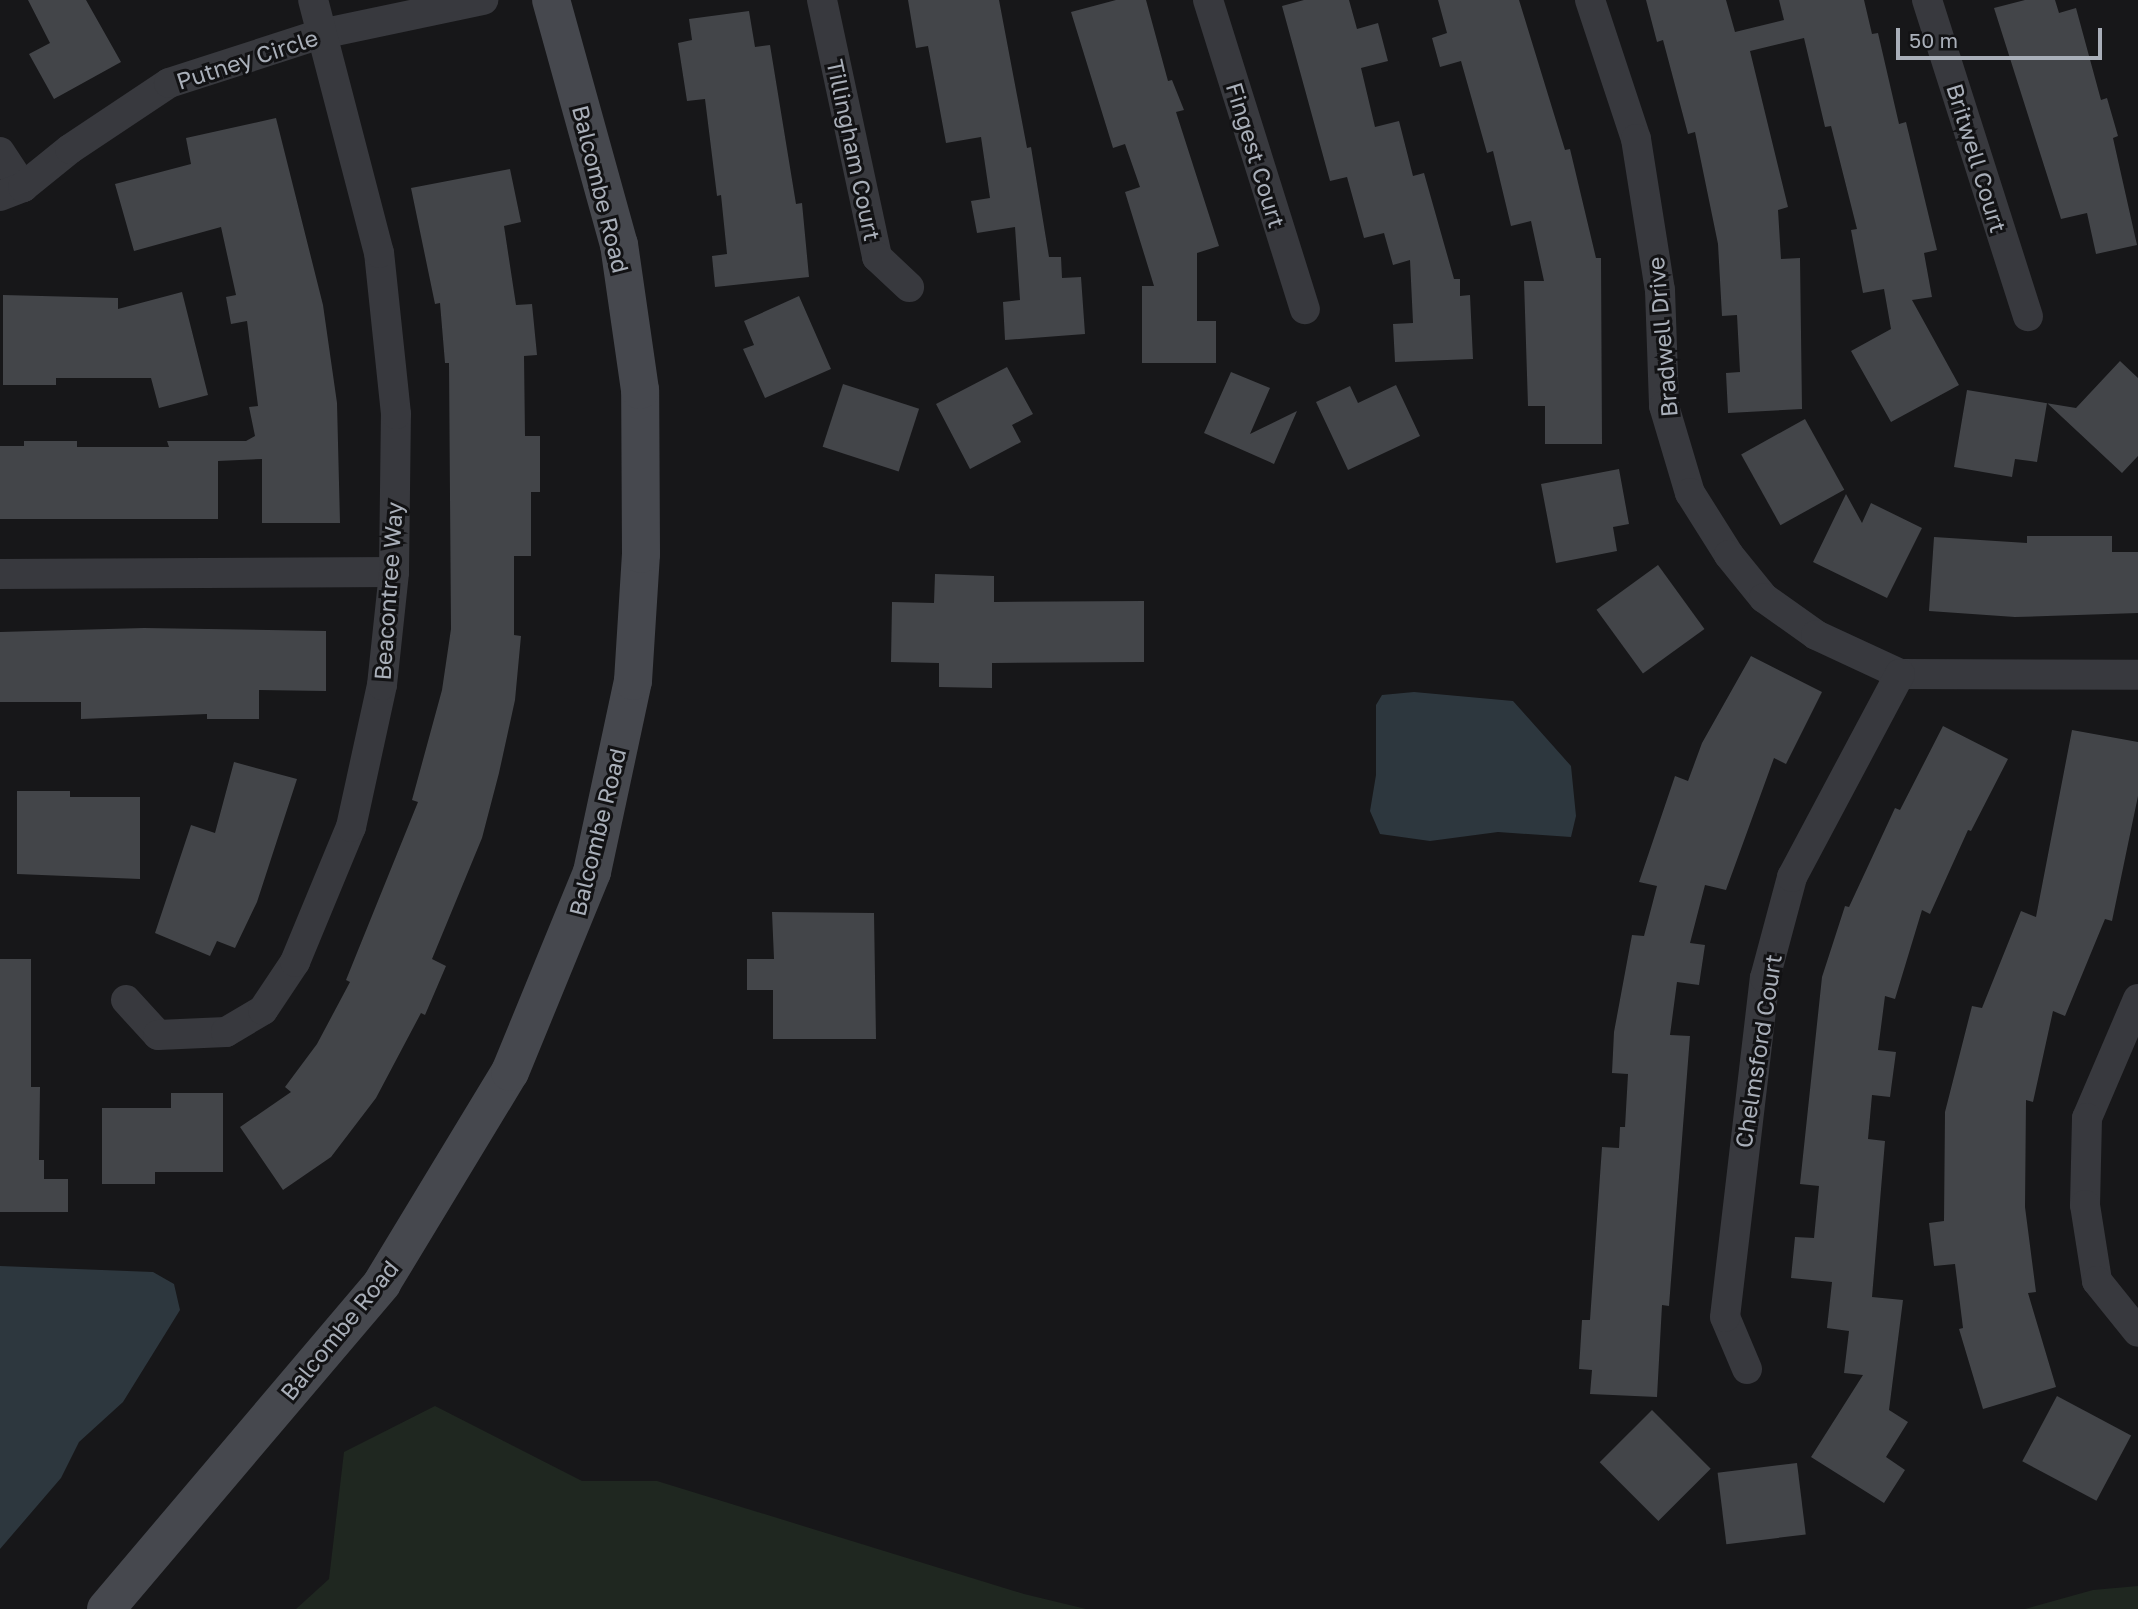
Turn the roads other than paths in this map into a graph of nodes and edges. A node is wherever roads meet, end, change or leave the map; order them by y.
1 (313, 0) edge
2 (483, 0) edge
3 (551, 0) edge
4 (822, 0) edge
5 (1208, 0) edge
6 (1590, 0) edge
7 (1927, 0) edge
8 (321, 34) junction
9 (0, 152) edge
10 (12, 191) edge
11 (909, 287) dead end
12 (1305, 309) dead end
13 (2028, 316) dead end
14 (394, 572) junction
15 (0, 574) edge
16 (1900, 674) junction
17 (2138, 676) edge
18 (2138, 999) edge
19 (126, 1000) dead end
20 (2138, 1332) edge
21 (1747, 1368) dead end
22 (106, 1609) edge

1 - 8 street, Beacontree Way
2 - 8 street, Putney Circle
3 - 22 street, Balcombe Road
4 - 11 street, Tillingham Court
5 - 12 street, Fingest Court
6 - 16 street, Bradwell Drive
7 - 13 street, Britwell Court
8 - 10 street, Putney Circle
8 - 14 street, Beacontree Way
9 - 10 street
14 - 15 street
14 - 19 street, Beacontree Way
16 - 17 street, Bradwell Drive
16 - 21 street, Chelmsford Court
18 - 20 street

